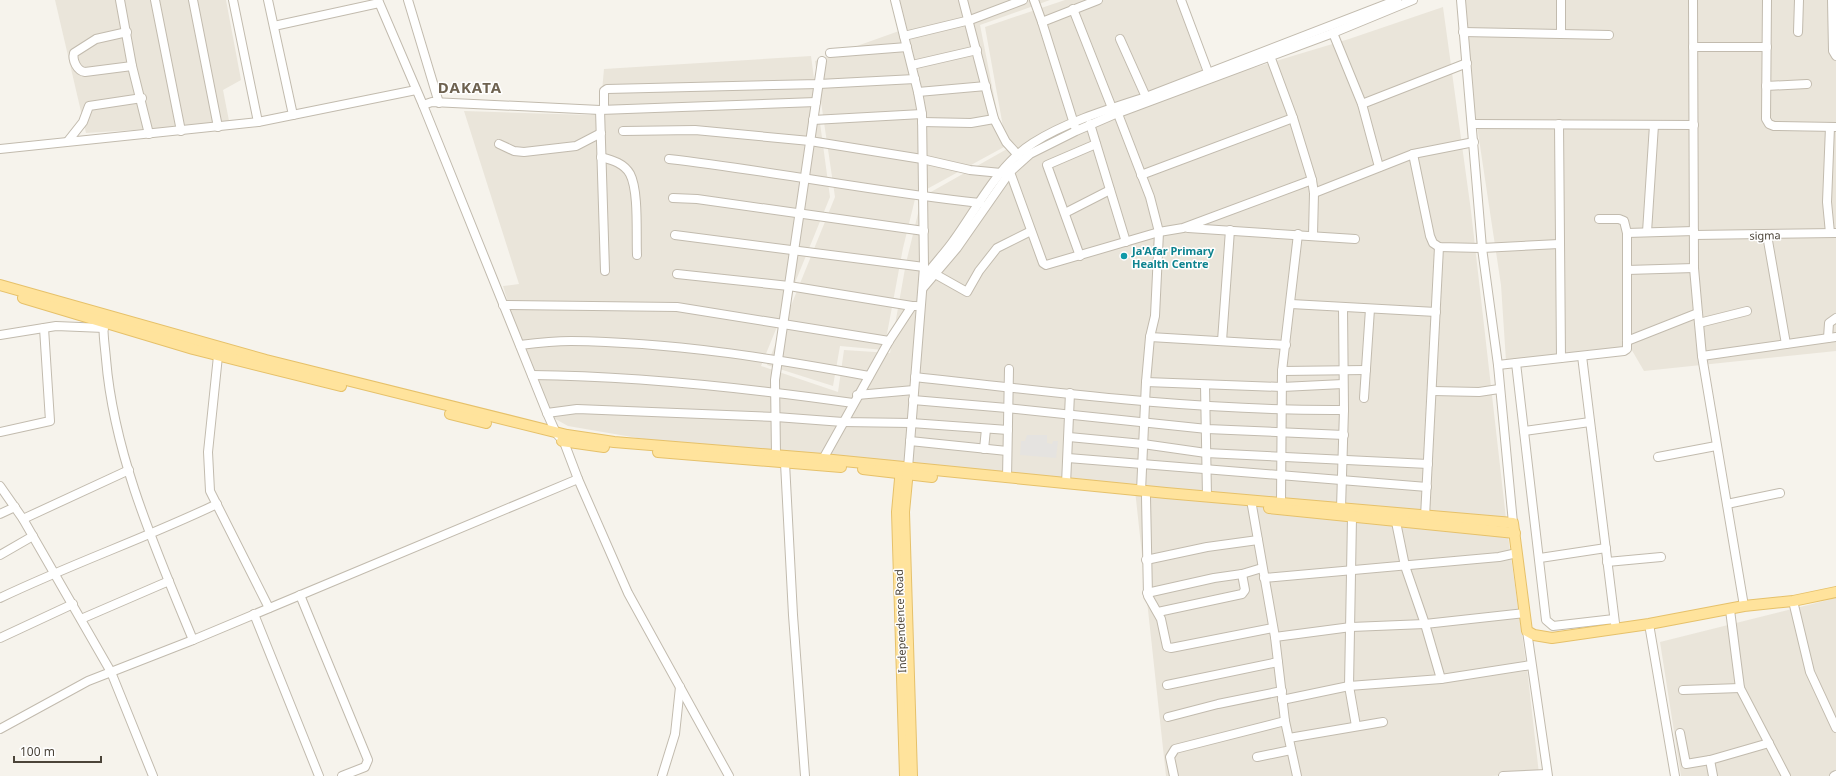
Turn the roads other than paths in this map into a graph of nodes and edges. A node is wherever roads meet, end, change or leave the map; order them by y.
1 (120, 0) edge
2 (155, 0) edge
3 (194, 0) edge
4 (233, 0) edge
5 (268, 0) edge
6 (408, 0) edge
7 (895, 0) edge
8 (963, 0) edge
9 (1023, 0) edge
10 (1034, 0) edge
11 (1098, 0) edge
12 (1181, 0) edge
13 (1397, 0) edge
14 (1413, 0) edge
15 (1461, 0) edge
16 (1561, 0) edge
17 (1693, 0) edge
18 (1767, 0) edge
19 (1798, 0) edge
20 (1832, 0) edge
21 (379, 2) edge
22 (1380, 3) edge
23 (1074, 9) junction
24 (970, 20) junction
25 (1042, 22) junction
26 (274, 26) junction
27 (127, 32) junction
28 (1464, 32) junction
29 (1798, 32) dead end
30 (1333, 33) junction
31 (1561, 34) junction
32 (1609, 35) dead end
33 (904, 36) junction
34 (1120, 39) dead end
35 (1296, 42) junction
36 (907, 47) junction
37 (1693, 47) junction
38 (1767, 47) junction
39 (977, 50) junction
40 (830, 53) dead end
41 (1270, 56) junction
42 (1836, 56) edge
43 (822, 61) dead end
44 (1467, 63) junction
45 (912, 65) junction
46 (132, 66) junction
47 (1208, 72) junction
48 (915, 79) junction
49 (819, 84) junction
50 (1807, 84) dead end
51 (986, 86) junction
52 (1766, 86) junction
53 (416, 90) junction
54 (918, 92) junction
55 (1146, 97) junction
56 (142, 98) junction
57 (816, 102) junction
58 (439, 103) junction
59 (1362, 104) junction
60 (423, 105) junction
61 (602, 110) junction
62 (1115, 111) junction
63 (293, 115) junction
64 (922, 118) junction
65 (1293, 118) junction
66 (994, 119) junction
67 (813, 120) junction
68 (258, 122) junction
69 (1090, 124) junction
70 (1473, 124) junction
71 (1559, 124) junction
72 (1654, 125) junction
73 (1694, 125) junction
74 (218, 127) junction
75 (1075, 127) junction
76 (1833, 127) edge
77 (180, 130) junction
78 (624, 131) dead end
79 (600, 133) junction
80 (150, 134) junction
81 (68, 140) junction
82 (810, 141) junction
83 (1474, 142) junction
84 (499, 144) dead end
85 (1096, 144) junction
86 (0, 149) edge
87 (1413, 154) junction
88 (1018, 155) junction
89 (601, 157) junction
90 (922, 158) junction
91 (669, 159) dead end
92 (1379, 167) junction
93 (1010, 172) junction
94 (1001, 173) junction
95 (1141, 175) junction
96 (805, 178) junction
97 (1312, 180) junction
98 (1110, 190) junction
99 (1314, 193) junction
100 (923, 197) junction
101 (673, 198) dead end
102 (980, 203) junction
103 (1065, 212) junction
104 (800, 214) junction
105 (1599, 219) dead end
106 (1183, 228) junction
107 (1230, 230) junction
108 (924, 231) junction
109 (1031, 232) junction
110 (1159, 232) junction
111 (1627, 232) junction
112 (1647, 232) junction
113 (1694, 233) junction
114 (1833, 233) edge
115 (1298, 234) junction
116 (675, 235) dead end
117 (1313, 235) junction
118 (1767, 235) junction
119 (1354, 239) dead end
120 (1126, 242) junction
121 (1559, 244) junction
122 (1439, 247) junction
123 (1482, 248) junction
124 (794, 250) junction
125 (637, 255) dead end
126 (1080, 256) junction
127 (924, 267) junction
128 (1694, 268) junction
129 (1627, 270) junction
130 (605, 271) dead end
131 (677, 274) dead end
132 (935, 274) junction
133 (924, 278) junction
134 (0, 285) edge
135 (789, 286) junction
136 (923, 288) junction
137 (0, 292) edge
138 (1291, 304) junction
139 (503, 305) junction
140 (912, 306) junction
141 (921, 306) junction
142 (1343, 308) junction
143 (1370, 309) junction
144 (1747, 311) dead end
145 (1436, 312) junction
146 (1698, 313) junction
147 (1836, 318) edge
148 (104, 322) junction
149 (1699, 323) junction
150 (783, 324) junction
151 (44, 328) junction
152 (0, 335) edge
153 (1150, 336) junction
154 (1832, 338) edge
155 (889, 341) junction
156 (1222, 341) junction
157 (1627, 341) junction
158 (1786, 344) junction
159 (520, 345) junction
160 (1286, 345) junction
161 (218, 356) junction
162 (1582, 356) junction
163 (1702, 356) junction
164 (1560, 358) junction
165 (778, 360) junction
166 (1516, 363) junction
167 (1498, 365) junction
168 (1009, 369) dead end
169 (1342, 369) junction
170 (1366, 370) junction
171 (1282, 371) junction
172 (532, 375) junction
173 (869, 376) junction
174 (915, 377) junction
175 (1146, 382) junction
176 (1205, 384) junction
177 (1343, 384) junction
178 (1008, 387) junction
179 (1282, 387) junction
180 (1499, 389) junction
181 (914, 390) junction
182 (1433, 391) junction
183 (775, 392) junction
184 (1070, 394) junction
185 (390, 395) junction
186 (857, 395) junction
187 (1364, 398) dead end
188 (913, 400) junction
189 (1145, 402) junction
190 (853, 403) junction
191 (1206, 407) junction
192 (1008, 408) junction
193 (1282, 410) junction
194 (1344, 410) junction
195 (547, 413) junction
196 (1070, 416) junction
197 (776, 417) junction
198 (843, 422) junction
199 (1590, 422) junction
200 (911, 423) junction
201 (1144, 423) junction
202 (986, 429) junction
203 (1206, 429) junction
204 (1008, 430) junction
205 (1524, 431) junction
206 (0, 432) edge
207 (556, 433) junction
208 (1281, 434) junction
209 (1344, 435) junction
210 (1069, 436) junction
211 (910, 441) junction
212 (564, 442) junction
213 (1143, 444) junction
214 (1716, 446) junction
215 (984, 449) junction
216 (686, 451) junction
217 (1007, 451) junction
218 (1206, 453) junction
219 (776, 455) junction
220 (1281, 456) junction
221 (1658, 457) dead end
222 (1068, 458) junction
223 (823, 459) junction
224 (1342, 460) junction
225 (785, 463) junction
226 (1428, 464) junction
227 (1142, 465) junction
228 (129, 470) junction
229 (1206, 470) junction
230 (904, 471) junction
231 (1281, 476) junction
232 (1008, 478) junction
233 (578, 479) junction
234 (1342, 480) junction
235 (1066, 484) junction
236 (0, 486) edge
237 (1427, 487) junction
238 (1780, 493) dead end
239 (1143, 494) junction
240 (1207, 497) junction
241 (1282, 502) junction
242 (1252, 503) junction
243 (217, 504) junction
244 (1727, 504) junction
245 (15, 507) junction
246 (1341, 508) junction
247 (0, 514) edge
248 (1352, 516) junction
249 (1426, 517) junction
250 (24, 519) junction
251 (1396, 522) junction
252 (1514, 528) junction
253 (151, 533) junction
254 (33, 536) junction
255 (1258, 540) junction
256 (1606, 548) junction
257 (1517, 553) junction
258 (0, 556) edge
259 (1661, 556) dead end
260 (1540, 558) junction
261 (1146, 560) junction
262 (1607, 562) junction
263 (1405, 566) junction
264 (1262, 568) junction
265 (1351, 571) junction
266 (54, 573) junction
267 (1242, 574) junction
268 (1264, 578) junction
269 (169, 582) junction
270 (1836, 592) edge
271 (1148, 593) junction
272 (300, 595) junction
273 (0, 598) edge
274 (1793, 601) junction
275 (73, 604) junction
276 (1744, 606) junction
277 (268, 608) junction
278 (1730, 610) junction
279 (1158, 612) junction
280 (1525, 613) junction
281 (254, 614) junction
282 (81, 619) junction
283 (1615, 623) junction
284 (1425, 624) junction
285 (1649, 624) junction
286 (1352, 627) junction
287 (1273, 628) junction
288 (1527, 631) junction
289 (1275, 637) junction
290 (0, 638) edge
291 (193, 640) junction
292 (1278, 662) junction
293 (1531, 665) junction
294 (111, 672) junction
295 (1441, 679) junction
296 (1166, 685) dead end
297 (1349, 686) junction
298 (680, 687) junction
299 (1740, 688) junction
300 (1683, 690) dead end
301 (1282, 691) junction
302 (1282, 700) junction
303 (1168, 717) dead end
304 (1285, 721) junction
305 (1382, 722) dead end
306 (1356, 726) junction
307 (1836, 728) edge
308 (0, 729) edge
309 (1680, 733) dead end
310 (1289, 738) junction
311 (1769, 743) junction
312 (1291, 750) junction
313 (1257, 757) dead end
314 (1710, 760) junction
315 (1547, 775) edge
316 (153, 776) edge
317 (319, 776) edge
318 (342, 776) edge
319 (662, 776) edge
320 (729, 776) edge
321 (805, 776) edge
322 (905, 776) edge
323 (912, 776) edge
324 (1174, 776) edge
325 (1297, 776) edge
326 (1502, 776) edge
327 (1674, 776) edge
328 (1713, 776) edge
329 (1786, 776) edge

1 - 27 street
2 - 77 street
3 - 74 street
4 - 68 street
5 - 26 street
6 - 58 street
7 - 33 street
8 - 24 street
9 - 24 street
10 - 25 street
11 - 23 street
12 - 47 street
13 - 22 street
14 - 30 street
15 - 28 street
16 - 31 street
17 - 37 street
18 - 38 street
19 - 29 street
20 - 42 street
21 - 26 street
21 - 53 street
22 - 35 street
23 - 25 street
23 - 62 street
24 - 33 street
24 - 39 street
25 - 75 street
26 - 63 street
27 - 46 street
27 - 46 street
28 - 31 street
28 - 44 street
30 - 35 street
30 - 59 street
31 - 32 street
33 - 36 street
34 - 55 street
35 - 41 street
35 - 47 street
36 - 40 street
36 - 45 street
37 - 38 street
37 - 73 street
38 - 52 street
39 - 45 street
39 - 51 street
41 - 62 street
41 - 65 street
43 - 49 street
44 - 59 street
44 - 70 street
45 - 48 street
46 - 56 street
47 - 55 street
48 - 49 street
48 - 54 street
49 - 57 street
49 - 61 street
50 - 52 street
51 - 54 street
51 - 66 street
52 - 76 street
53 - 60 street
53 - 63 street
54 - 64 street
55 - 62 street
56 - 80 street
56 - 81 street
57 - 61 street
57 - 67 street
58 - 60 street
58 - 61 street
59 - 92 street
60 - 139 street
61 - 79 street
62 - 69 street
62 - 75 street
62 - 95 street
63 - 68 street
64 - 66 street
64 - 67 street
64 - 90 street
65 - 95 street
65 - 97 street
66 - 88 street
67 - 82 street
68 - 74 street
69 - 75 street
69 - 85 street
70 - 71 street
70 - 83 street
71 - 72 street
71 - 121 street
72 - 73 street
72 - 112 street
73 - 113 street
74 - 77 street
75 - 88 street
75 - 93 street
76 - 114 street
77 - 80 street
78 - 82 street
79 - 84 street
79 - 89 street
80 - 81 street
81 - 86 street
82 - 90 street
82 - 96 street
83 - 87 street
83 - 123 street
85 - 98 street
85 - 103 street
87 - 92 street
87 - 122 street
88 - 94 street
89 - 125 street
89 - 130 street
90 - 94 street
90 - 100 street
91 - 96 street
92 - 99 street
93 - 109 street
93 - 132 street
94 - 102 street
95 - 110 street
96 - 100 street
96 - 104 street
97 - 99 street
97 - 106 street
98 - 103 street
98 - 120 street
99 - 117 street
100 - 102 street
100 - 108 street
101 - 104 street
102 - 133 street
103 - 126 street
104 - 108 street
104 - 124 street
105 - 111 street
106 - 107 street
106 - 110 street
107 - 115 street
107 - 156 street
108 - 127 street
109 - 126 street
109 - 132 street
110 - 120 street
110 - 153 street
111 - 112 street, sigma
111 - 129 street
112 - 113 street, sigma
113 - 118 street, sigma
113 - 128 street
114 - 118 street, sigma
115 - 117 street
115 - 138 street
116 - 124 street
117 - 119 street
118 - 158 street
120 - 126 street
121 - 123 street
121 - 164 street
122 - 123 street
122 - 145 street
123 - 167 street
124 - 127 street
124 - 135 street
127 - 133 street
128 - 129 street
128 - 146 street
129 - 157 street
131 - 135 street
132 - 136 street
133 - 136 street
134 - 148 main road
135 - 140 street
135 - 150 street
136 - 141 street
137 - 148 main road
138 - 142 street
138 - 160 street
139 - 150 street
139 - 159 street
140 - 141 street
140 - 155 street
141 - 174 street
142 - 143 street
142 - 169 street
143 - 145 street
143 - 170 street
144 - 149 street
145 - 182 street
146 - 149 street
146 - 157 street
147 - 154 street
148 - 151 street
148 - 161 main road
148 - 185 main road
148 - 228 street
149 - 163 street
150 - 155 street
150 - 165 street
151 - 152 street
151 - 206 street
153 - 156 street
153 - 175 street
154 - 158 street
155 - 173 street
156 - 160 street
157 - 162 street
158 - 163 street
159 - 165 street
159 - 172 street
160 - 171 street
161 - 185 main road
161 - 243 street
162 - 164 street
162 - 199 street
163 - 214 street
164 - 166 street
165 - 173 street
165 - 183 street
166 - 167 street
166 - 205 street
167 - 180 street
168 - 178 street
169 - 170 street
169 - 171 street
169 - 177 street
170 - 187 street
171 - 179 street
172 - 183 street
172 - 195 street
173 - 186 street
174 - 178 street
174 - 181 street
175 - 176 street
175 - 189 street
176 - 179 street
176 - 191 street
177 - 179 street
177 - 194 street
178 - 184 street
178 - 192 street
179 - 193 street
180 - 182 street
180 - 252 street
181 - 186 street
181 - 188 street
182 - 226 street
183 - 190 street
183 - 197 street
184 - 189 street
184 - 196 street
185 - 207 main road
185 - 212 main road
186 - 190 street
188 - 192 street
188 - 200 street
189 - 191 street
189 - 201 street
190 - 198 street
191 - 193 street
191 - 203 street
192 - 196 street
192 - 204 street
193 - 194 street
193 - 208 street
194 - 209 street
195 - 197 street
195 - 207 street
196 - 201 street
196 - 210 street
197 - 198 street
197 - 219 street
198 - 200 street
198 - 223 street
199 - 205 street
199 - 256 street
200 - 202 street
200 - 211 street
201 - 203 street
201 - 213 street
202 - 204 street
202 - 215 street
203 - 208 street
203 - 218 street
204 - 217 street
205 - 260 street
207 - 212 street
207 - 216 main road
208 - 209 street
208 - 220 street
209 - 224 street
210 - 213 street
210 - 222 street
211 - 215 street
211 - 230 street
212 - 216 main road
212 - 233 street
213 - 218 street
213 - 227 street
214 - 221 street
214 - 244 street
215 - 217 street
216 - 219 main road
216 - 225 main road
217 - 232 street
218 - 220 street
218 - 229 street
219 - 223 main road
220 - 224 street
220 - 231 street
222 - 227 street
222 - 235 street
223 - 230 main road
224 - 226 street
224 - 234 street
225 - 230 main road
225 - 321 street
226 - 237 street
227 - 229 street
227 - 239 street
228 - 250 street
228 - 253 street
229 - 231 street
229 - 240 street
230 - 232 main road
230 - 239 main road
230 - 322 main road, Independence Road
230 - 323 main road, Independence Road
231 - 234 street
231 - 241 street
232 - 235 main road
233 - 272 street
233 - 298 street
234 - 237 street
234 - 246 street
235 - 239 main road
236 - 245 street
237 - 249 street
238 - 244 street
239 - 240 main road
239 - 242 main road
239 - 261 street
240 - 242 main road
241 - 242 main road
241 - 246 main road
242 - 248 main road
242 - 255 street
243 - 253 street
243 - 277 street
244 - 276 street
245 - 247 street
245 - 250 street
246 - 249 main road
248 - 251 main road
248 - 265 street
249 - 252 main road
250 - 254 street
251 - 252 main road
251 - 263 street
252 - 257 main road
253 - 266 street
253 - 269 street
254 - 258 street
254 - 266 street
255 - 261 street
255 - 264 street
256 - 260 street
256 - 262 street
257 - 263 street
257 - 280 main road
259 - 262 street
260 - 283 street
261 - 271 street
262 - 283 street
263 - 265 street
263 - 284 street
264 - 267 street
264 - 268 street
265 - 268 street
265 - 286 street
266 - 273 street
266 - 275 street
267 - 271 street
267 - 279 street
268 - 287 street
269 - 282 street
269 - 291 street
270 - 274 main road
271 - 279 street
272 - 277 street
272 - 318 street
274 - 276 main road
274 - 307 street
275 - 282 street
275 - 290 street
276 - 278 main road
277 - 281 street
278 - 285 main road
278 - 299 street
279 - 287 street
280 - 284 street
280 - 288 main road
281 - 291 street
281 - 317 street
282 - 294 street
283 - 285 main road
283 - 288 main road
284 - 286 street
284 - 295 street
285 - 327 street
286 - 289 street
286 - 297 street
287 - 289 street
288 - 293 street
289 - 292 street
291 - 294 street
292 - 296 street
292 - 301 street
293 - 295 street
293 - 315 street
294 - 308 street
294 - 316 street
295 - 297 street
297 - 302 street
297 - 306 street
298 - 319 street
298 - 320 street
299 - 300 street
299 - 311 street
301 - 302 street
301 - 303 street
302 - 304 street
304 - 310 street
304 - 324 street
305 - 306 street
306 - 310 street
309 - 314 street
310 - 312 street
311 - 314 street
311 - 329 street
312 - 313 street
312 - 325 street
314 - 328 street
315 - 326 street

